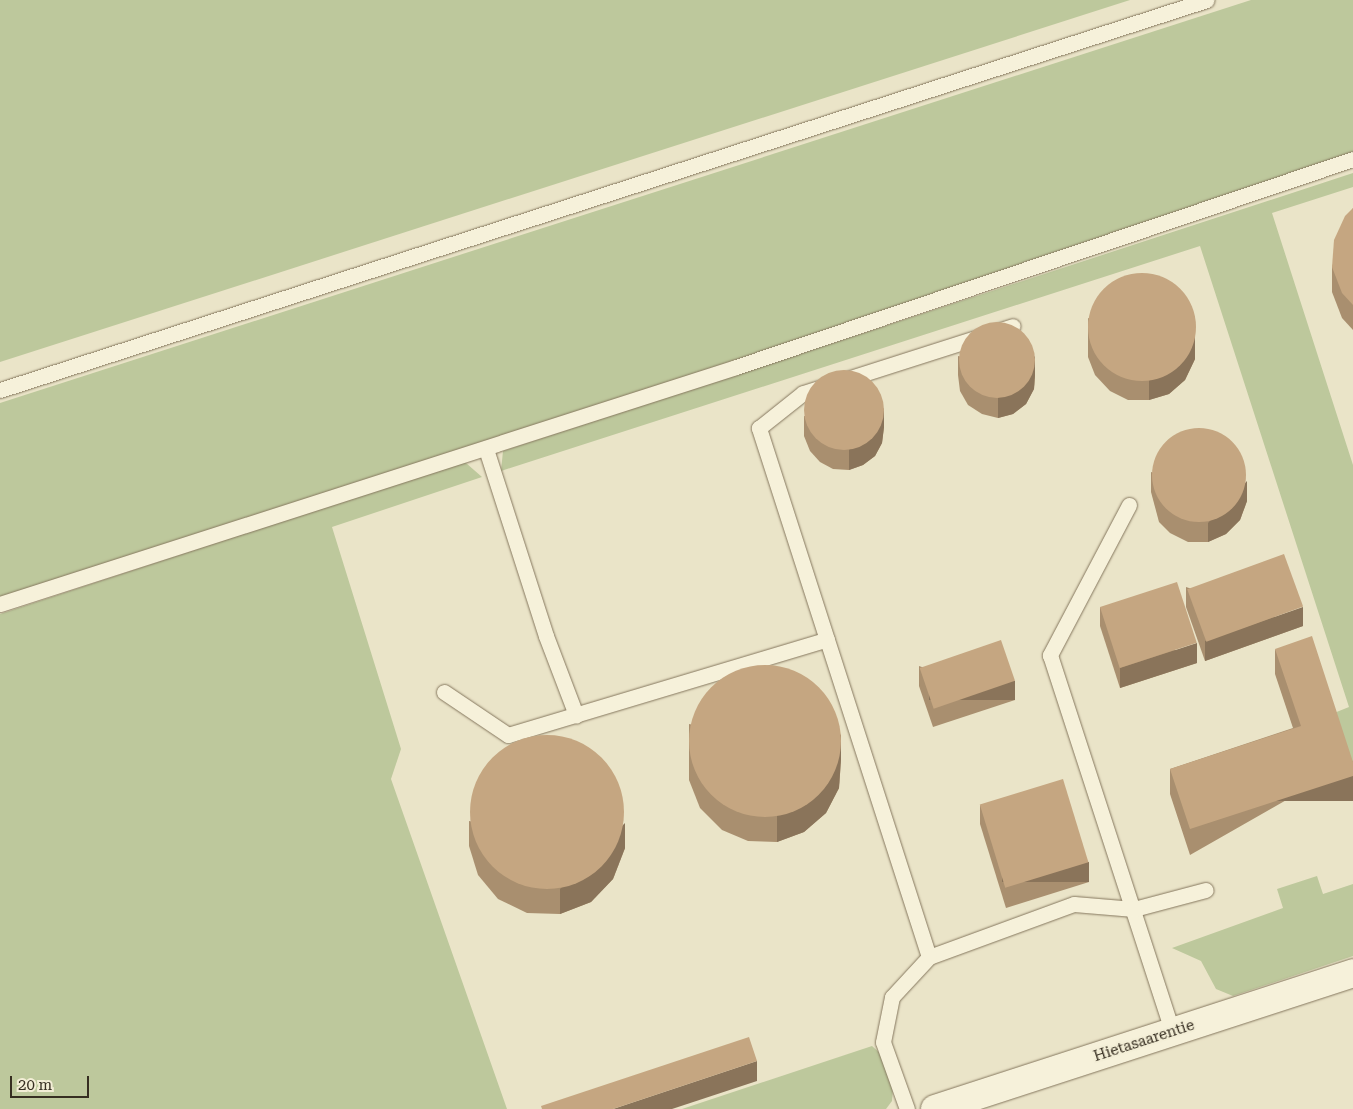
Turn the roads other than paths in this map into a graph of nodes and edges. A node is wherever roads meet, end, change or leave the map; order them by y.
1 (1207, 0) edge
2 (1353, 159) edge
3 (1013, 326) edge
4 (0, 390) edge
5 (486, 449) junction
6 (1129, 505) dead end
7 (0, 604) edge
8 (827, 639) junction
9 (444, 692) dead end
10 (576, 715) junction
11 (1206, 890) dead end
12 (1134, 909) junction
13 (929, 957) junction
14 (1353, 972) edge
15 (1172, 1031) junction
16 (907, 1109) edge
17 (935, 1109) edge

1 - 4 lane
2 - 5 lane
3 - 8 lane
5 - 7 lane
5 - 10 lane
6 - 12 lane
8 - 10 lane
8 - 13 lane
9 - 10 lane
11 - 12 lane
12 - 13 lane
12 - 15 lane
13 - 16 lane
14 - 15 street, Hietasaarentie
15 - 17 street, Hietasaarentie

